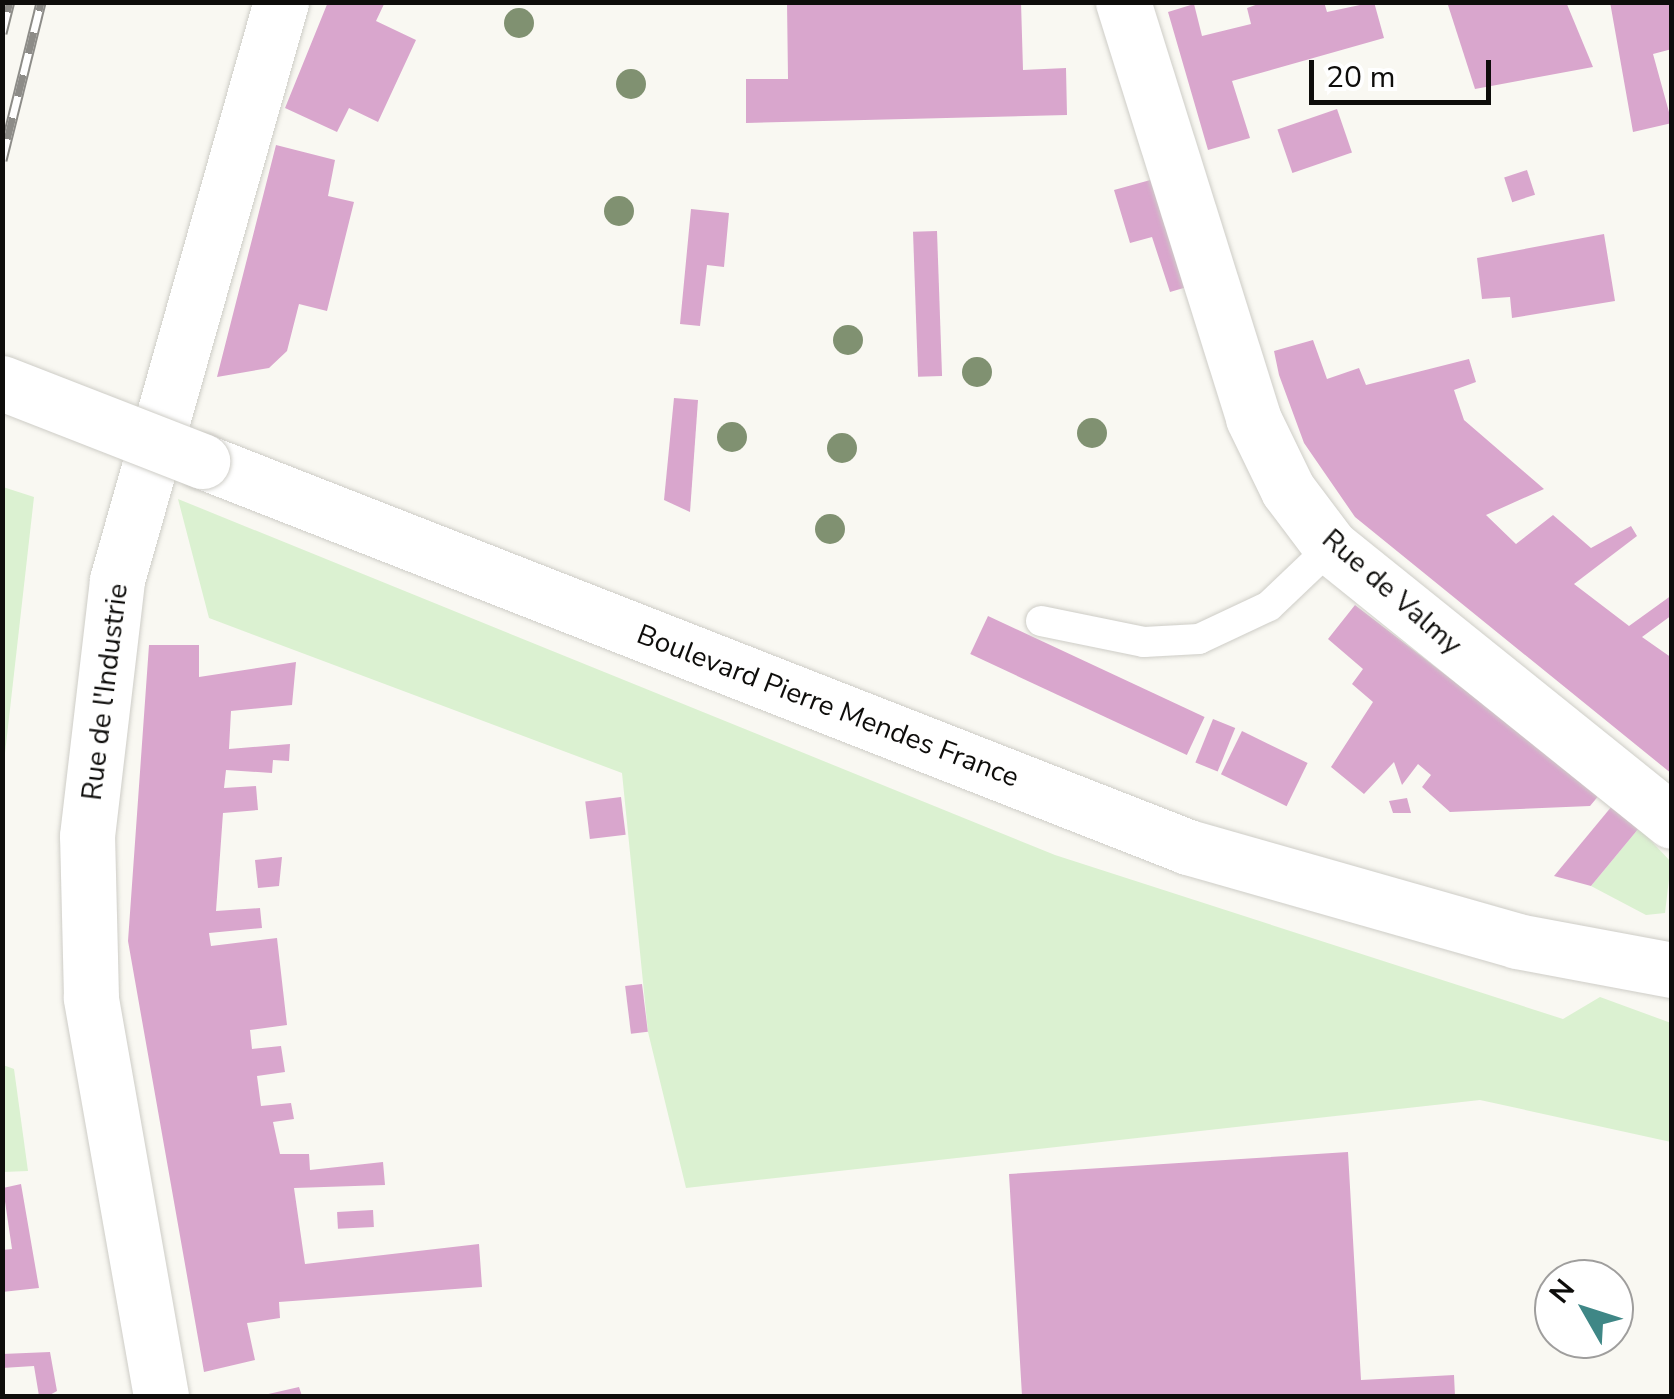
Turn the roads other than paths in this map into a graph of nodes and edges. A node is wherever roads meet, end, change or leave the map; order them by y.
1 (282, 2) edge
2 (1123, 2) edge
3 (2, 383) edge
4 (1331, 547) junction
5 (1040, 621) dead end
6 (1672, 821) edge
7 (1672, 970) edge
8 (161, 1396) edge

1 - 8 street, Rue de l'Industrie
2 - 4 street, Rue de Valmy
3 - 7 street, Boulevard Pierre Mendes France, bridge
4 - 5 lane
4 - 6 street, Rue de Valmy

